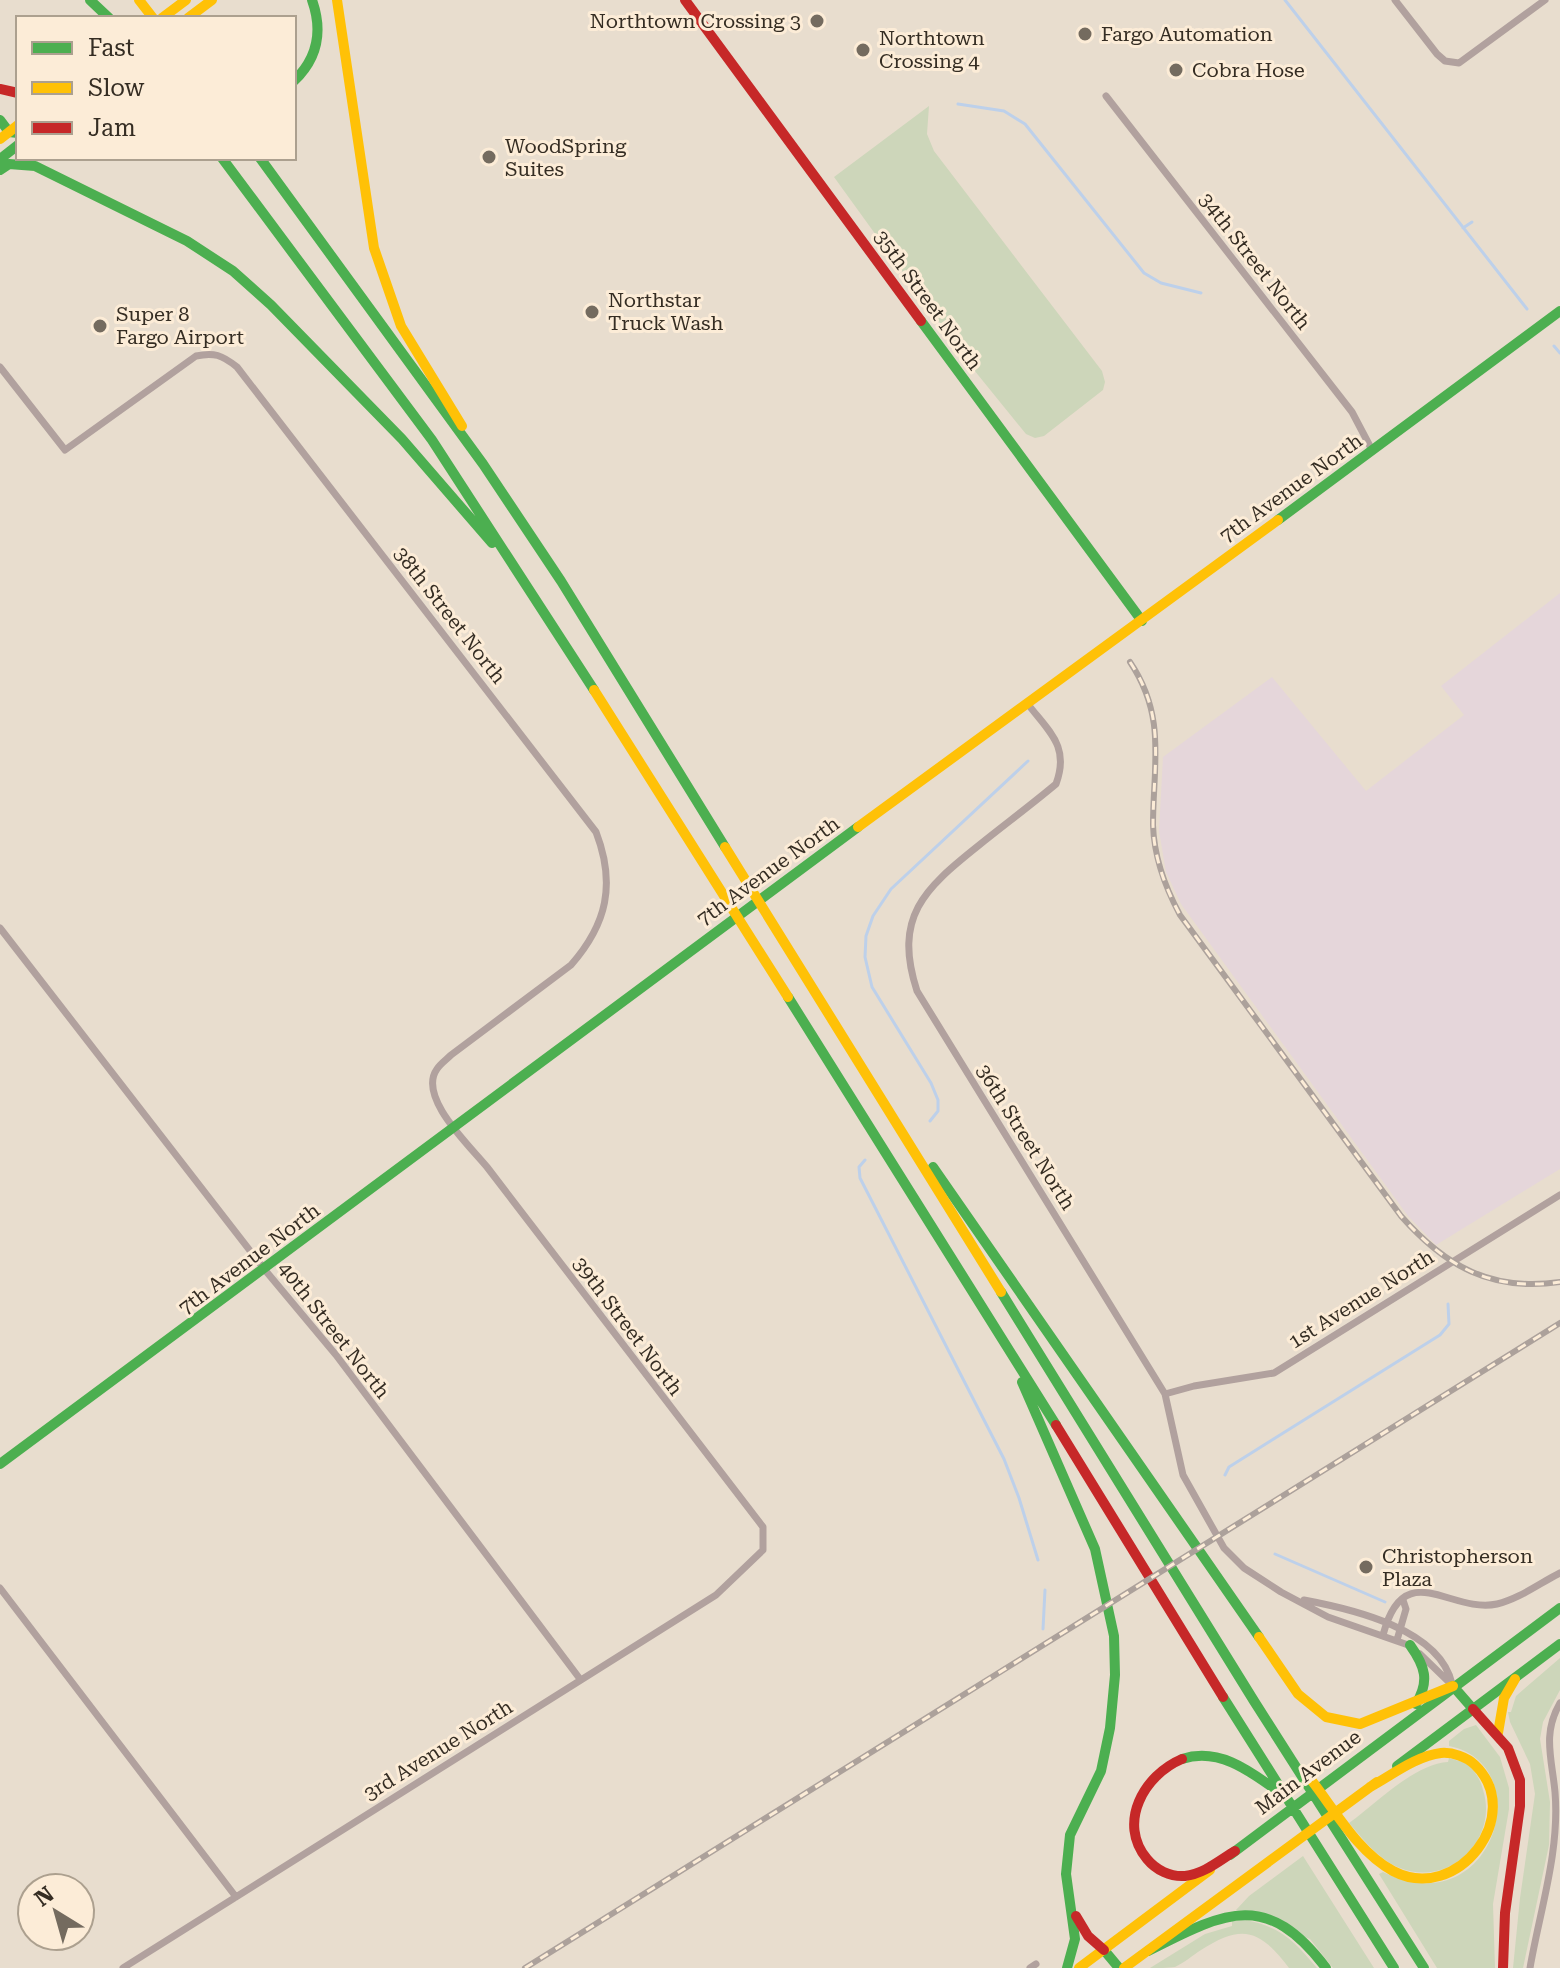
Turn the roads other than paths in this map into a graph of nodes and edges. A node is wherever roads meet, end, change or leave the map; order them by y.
1 (90, 0) edge
2 (103, 0) edge
3 (139, 0) edge
4 (186, 0) edge
5 (212, 0) edge
6 (312, 0) edge
7 (334, 0) edge
8 (685, 0) edge
9 (1395, 0) edge
10 (1545, 0) edge
11 (192, 15) edge
12 (107, 16) edge
13 (115, 16) edge
14 (151, 16) edge
15 (165, 16) edge
16 (296, 79) edge
17 (1106, 96) dead end
18 (0, 120) edge
19 (11, 132) edge
20 (16, 147) edge
21 (0, 159) edge
22 (223, 160) edge
23 (261, 160) edge
24 (0, 170) edge
25 (1560, 311) edge
26 (0, 367) edge
27 (1372, 450) junction
28 (483, 464) junction
29 (536, 597) junction
30 (1142, 621) junction
31 (1027, 703) junction
32 (0, 928) edge
33 (887, 1107) junction
34 (452, 1126) junction
35 (1560, 1195) edge
36 (265, 1270) junction
37 (1005, 1342) junction
38 (1165, 1394) junction
39 (0, 1464) edge
40 (763, 1550) joint
41 (1560, 1573) edge
42 (0, 1588) edge
43 (1296, 1599) junction
44 (1403, 1600) junction
45 (1560, 1608) edge
46 (1386, 1624) junction
47 (1400, 1629) junction
48 (1383, 1635) junction
49 (1397, 1640) junction
50 (1560, 1644) edge
51 (1410, 1645) junction
52 (580, 1679) junction
53 (1515, 1679) junction
54 (1453, 1686) junction
55 (1420, 1699) junction
56 (1560, 1703) edge
57 (1473, 1709) junction
58 (1402, 1724) junction
59 (1272, 1730) junction
60 (1498, 1733) junction
61 (1370, 1787) junction
62 (1283, 1795) junction
63 (1235, 1851) junction
64 (236, 1897) junction
65 (1072, 1905) junction
66 (1104, 1950) junction
67 (1148, 1951) junction
68 (123, 1968) edge
69 (1067, 1968) edge
70 (1079, 1968) edge
71 (1122, 1968) edge
72 (1326, 1968) edge
73 (1394, 1968) edge
74 (1424, 1968) edge
75 (1503, 1968) edge
76 (1530, 1968) edge

1 - 12 main road
2 - 13 main road
3 - 14 main road
4 - 15 main road
5 - 11 main road
6 - 16 main road
7 - 28 main road
8 - 30 main road, 35th Street North
9 - 10 street
17 - 27 street, 34th Street North
18 - 19 main road
20 - 21 main road
22 - 29 main road
23 - 28 main road
24 - 29 main road
25 - 27 main road, 7th Avenue North
26 - 34 street, 38th Street North
27 - 30 main road, 7th Avenue North
28 - 33 main road
29 - 37 main road
30 - 31 main road, 7th Avenue North
31 - 34 main road, 7th Avenue North
31 - 38 street, 36th Street North
32 - 36 street, 40th Street North
33 - 55 main road
33 - 59 main road
34 - 36 main road, 7th Avenue North
34 - 40 street, 39th Street North
35 - 38 street, 1st Avenue North
36 - 39 main road, 7th Avenue North
36 - 52 street, 40th Street North
37 - 62 main road
37 - 65 main road
38 - 43 street, 36th Street North
40 - 52 street, 3rd Avenue North
41 - 44 street
42 - 64 street
43 - 46 street, 36th Street North
43 - 48 street, 36th Street North
44 - 46 street
44 - 47 street
45 - 54 main road, Main Avenue
46 - 47 street, 36th Street North
46 - 48 street
47 - 49 street
47 - 54 street, 36th Street North
48 - 49 street, 36th Street North
49 - 51 street, 36th Street North
50 - 53 main road
51 - 54 street, 36th Street North
51 - 55 main road
52 - 64 street, 3rd Avenue North
53 - 57 main road
53 - 60 main road
54 - 55 main road
54 - 57 main road
54 - 58 main road, Main Avenue
55 - 58 main road
56 - 76 street
57 - 60 main road
57 - 61 main road
58 - 63 main road, Main Avenue
59 - 61 main road
59 - 74 main road
60 - 75 main road
61 - 67 main road
62 - 63 main road
62 - 73 main road
63 - 66 main road, Main Avenue
64 - 68 street, 3rd Avenue North
65 - 66 main road
65 - 69 main road
66 - 70 main road, Main Avenue
66 - 71 main road
67 - 71 main road
67 - 72 main road

